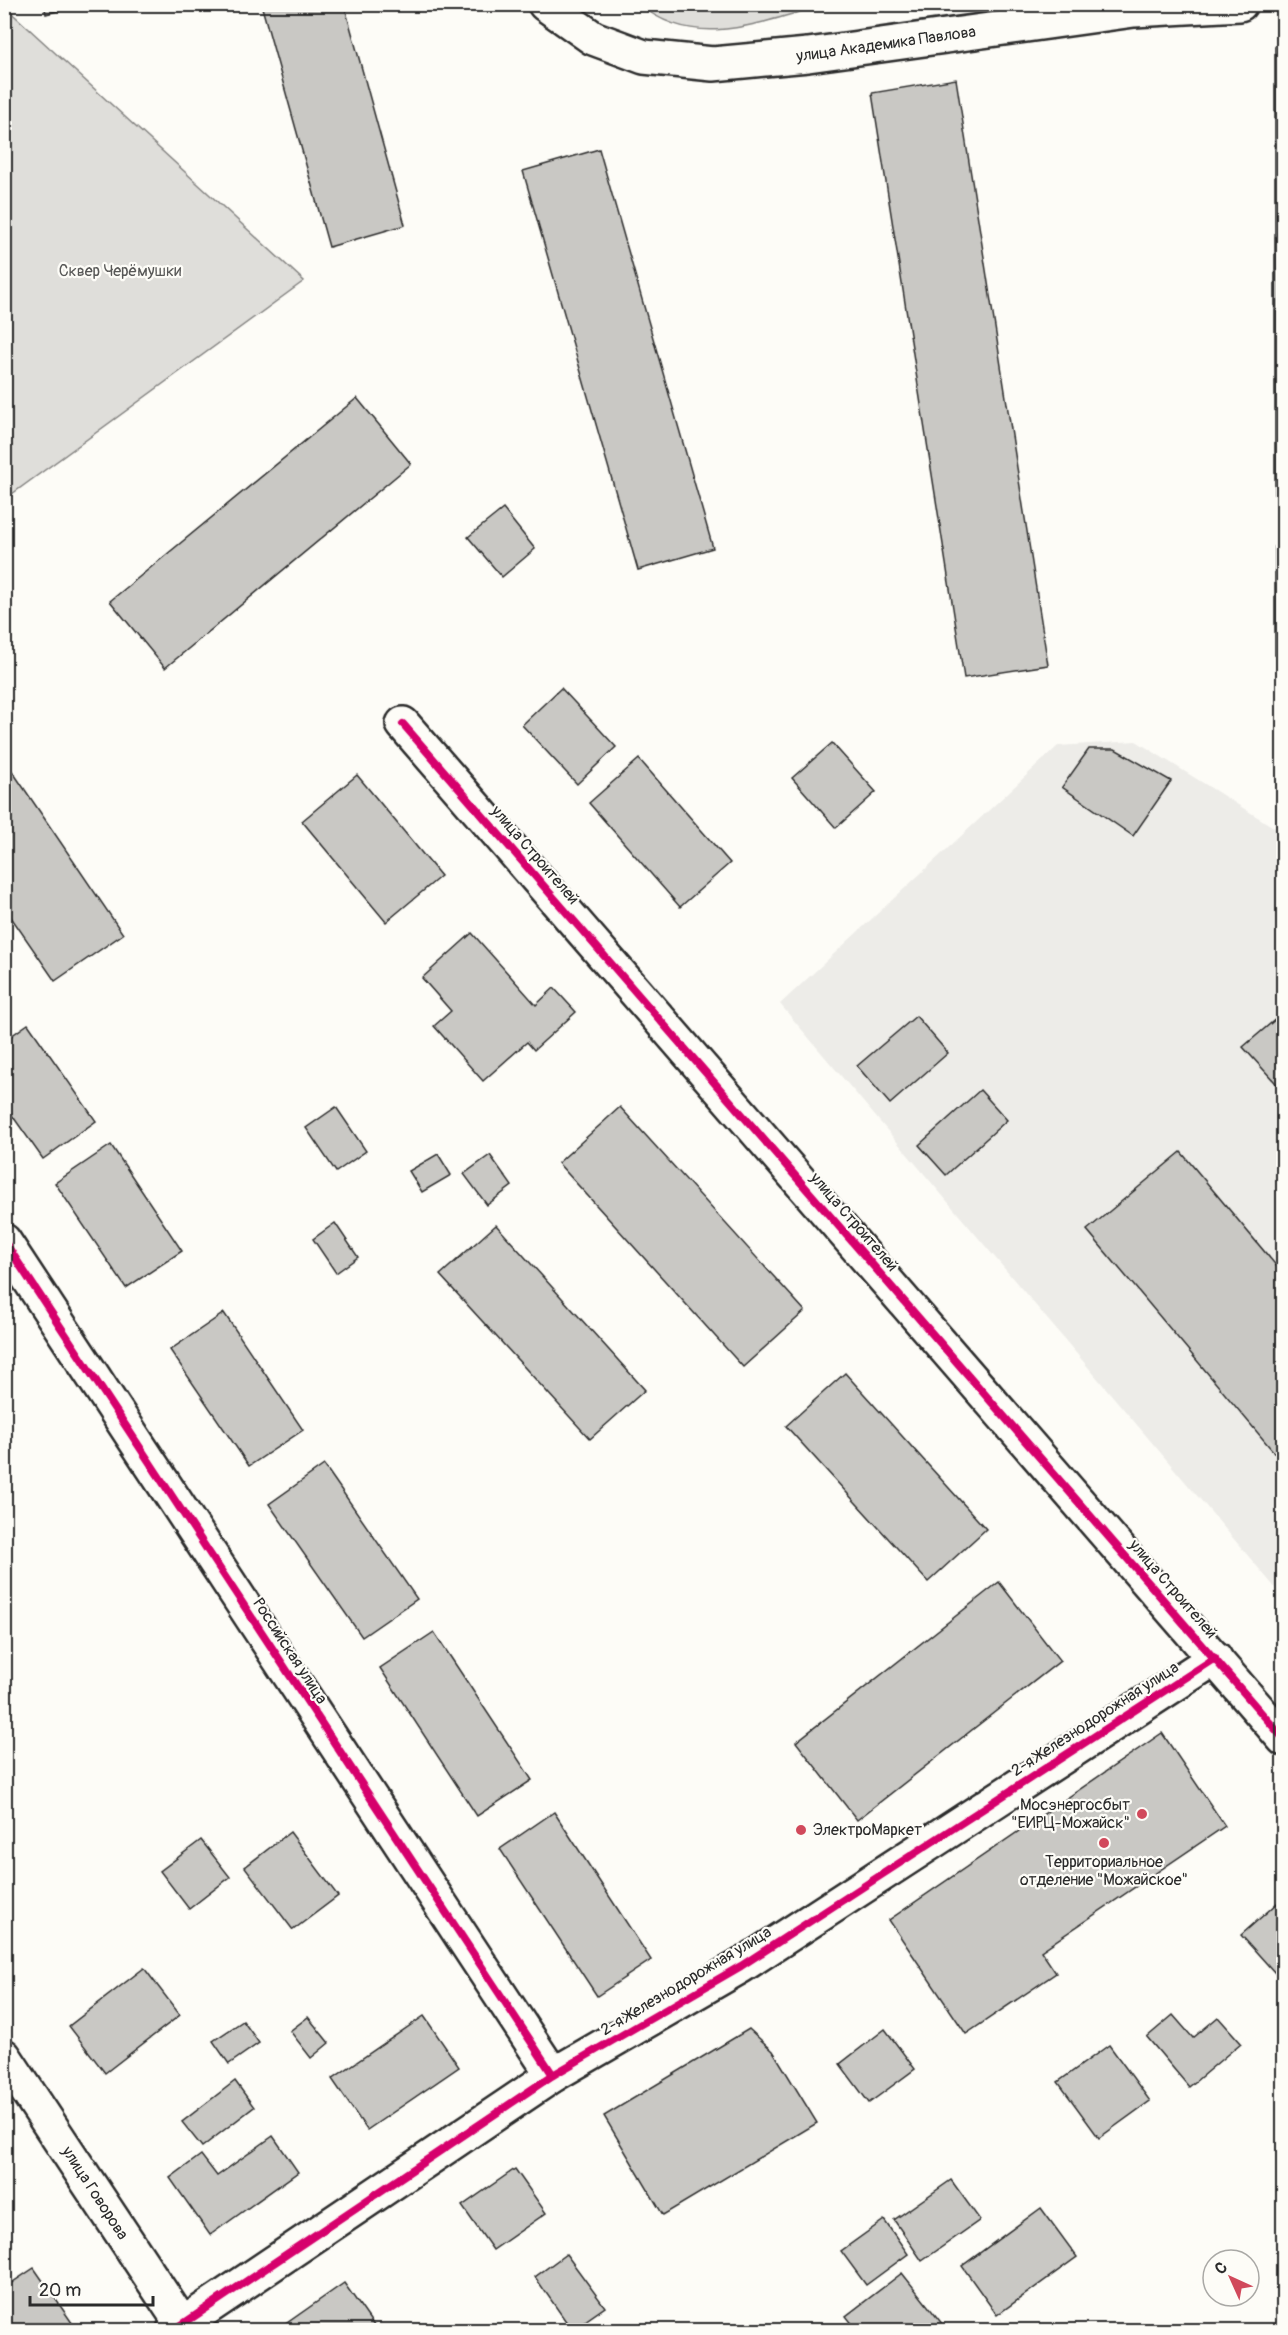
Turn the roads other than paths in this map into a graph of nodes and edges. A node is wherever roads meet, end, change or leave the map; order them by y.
1 (545, 4) edge
2 (1240, 4) edge
3 (403, 724) dead end
4 (4, 1241) edge
5 (1215, 1658) junction
6 (1284, 1739) edge
7 (4, 2056) edge
8 (553, 2075) junction
9 (181, 2329) edge

1 - 2 street, улица Академика Павлова
3 - 5 street, улица Строителей
4 - 8 street, Российская улица
5 - 6 street, улица Строителей
5 - 8 street, 2-я Железнодорожная улица
7 - 9 street, улица Говорова
8 - 9 street, 2-я Железнодорожная улица

